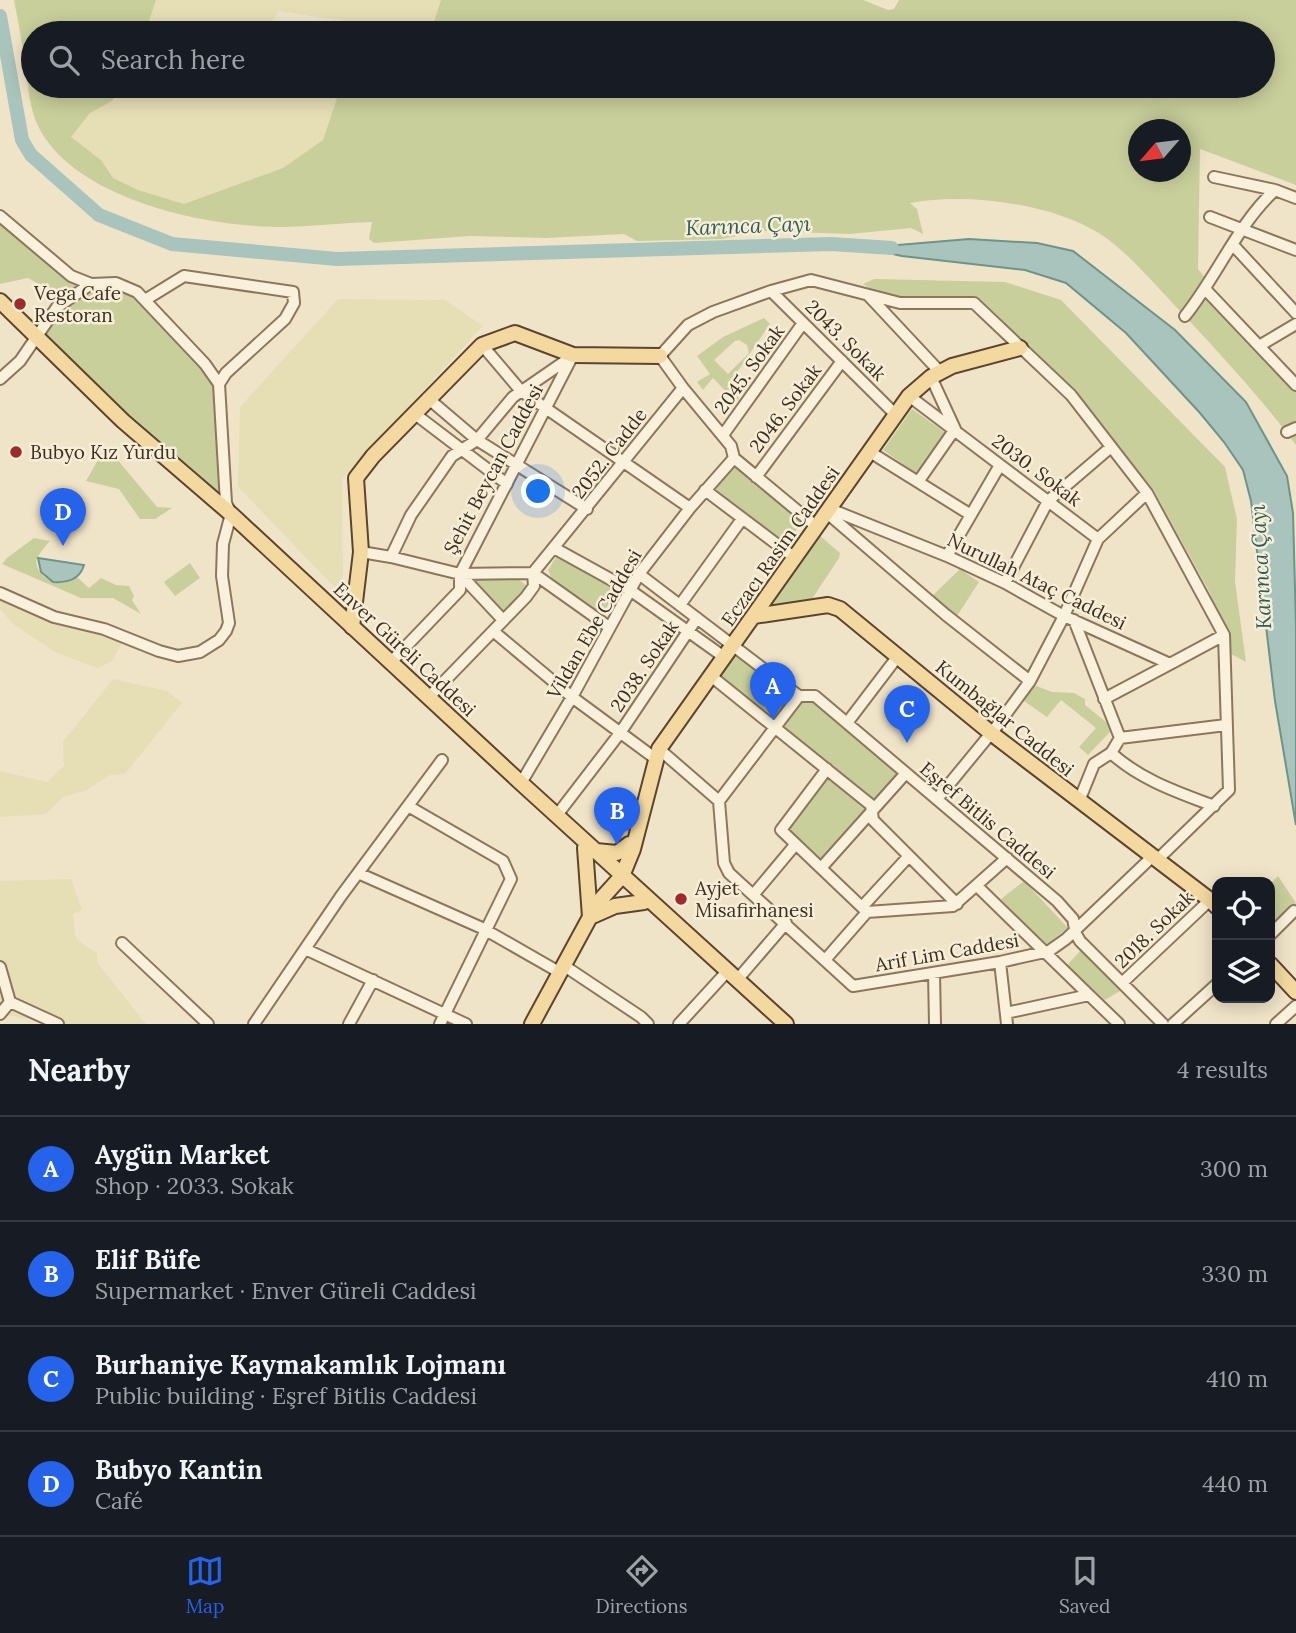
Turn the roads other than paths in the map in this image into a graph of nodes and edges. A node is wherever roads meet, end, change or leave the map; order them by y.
1 (1214, 177) dead end
2 (1275, 190) junction
3 (1296, 198) edge
4 (0, 216) edge
5 (1210, 217) dead end
6 (1242, 229) junction
7 (1233, 245) junction
8 (1296, 250) edge
9 (91, 284) junction
10 (771, 290) junction
11 (1206, 290) junction
12 (868, 295) junction
13 (145, 300) junction
14 (0, 301) edge
15 (0, 312) edge
16 (1296, 313) edge
17 (1185, 316) dead end
18 (803, 323) junction
19 (1296, 324) edge
20 (34, 340) junction
21 (482, 345) junction
22 (1259, 346) junction
23 (1020, 348) junction
24 (573, 355) junction
25 (660, 356) junction
26 (842, 361) junction
27 (936, 374) junction
28 (0, 379) edge
29 (219, 384) junction
30 (1296, 385) edge
31 (683, 388) junction
32 (521, 391) junction
33 (909, 396) junction
34 (430, 400) junction
35 (546, 409) junction
36 (415, 414) junction
37 (896, 415) junction
38 (955, 429) junction
39 (723, 435) junction
40 (477, 440) junction
41 (1111, 447) junction
42 (461, 450) junction
43 (870, 452) junction
44 (734, 458) junction
45 (625, 461) junction
46 (1000, 465) junction
47 (516, 466) junction
48 (756, 477) junction
49 (919, 482) junction
50 (507, 484) junction
51 (705, 491) junction
52 (1147, 493) junction
53 (1048, 501) junction
54 (690, 508) junction
55 (587, 509) junction
56 (828, 511) junction
57 (971, 515) junction
58 (230, 518) junction
59 (742, 519) junction
60 (817, 527) junction
61 (1098, 539) junction
62 (554, 548) junction
63 (361, 552) junction
64 (947, 556) junction
65 (391, 557) junction
66 (796, 558) junction
67 (533, 573) junction
68 (460, 574) junction
69 (639, 574) junction
70 (1005, 583) junction
71 (630, 590) junction
72 (0, 593) edge
73 (680, 605) junction
74 (754, 616) junction
75 (697, 618) junction
76 (1069, 618) junction
77 (503, 620) junction
78 (352, 627) junction
79 (609, 627) junction
80 (493, 631) junction
81 (688, 631) junction
82 (1224, 635) junction
83 (733, 645) junction
84 (898, 656) junction
85 (724, 657) junction
86 (391, 662) junction
87 (1170, 664) junction
88 (711, 676) junction
89 (1030, 681) junction
90 (429, 696) junction
91 (799, 696) junction
92 (572, 697) junction
93 (1104, 699) junction
94 (847, 723) junction
95 (1226, 725) junction
96 (775, 728) junction
97 (620, 733) junction
98 (991, 733) junction
99 (1120, 738) junction
100 (1111, 753) junction
101 (658, 754) junction
102 (442, 760) dead end
103 (827, 769) junction
104 (906, 773) junction
105 (521, 783) junction
106 (937, 799) junction
107 (719, 802) junction
108 (1079, 802) junction
109 (408, 806) junction
110 (1214, 806) junction
111 (873, 809) junction
112 (557, 815) junction
113 (795, 845) junction
114 (631, 846) junction
115 (591, 850) junction
116 (909, 856) junction
117 (1007, 858) junction
118 (1155, 858) junction
119 (821, 868) junction
120 (358, 873) junction
121 (620, 876) junction
122 (977, 886) junction
123 (754, 894) junction
124 (644, 902) junction
125 (1212, 902) edge
126 (957, 904) junction
127 (1212, 906) edge
128 (864, 910) junction
129 (1294, 911) dead end
130 (590, 917) junction
131 (786, 923) junction
132 (485, 930) junction
133 (1075, 930) junction
134 (1275, 930) edge
135 (122, 943) dead end
136 (305, 948) junction
137 (1044, 953) junction
138 (825, 960) junction
139 (1000, 962) junction
140 (0, 967) edge
141 (561, 968) junction
142 (1275, 969) edge
143 (934, 973) junction
144 (730, 978) junction
145 (373, 980) junction
146 (1122, 983) junction
147 (1212, 989) edge
148 (1296, 992) edge
149 (1089, 995) junction
150 (10, 1002) junction
151 (1296, 1006) edge
152 (0, 1014) edge
153 (442, 1019) edge
154 (1006, 1019) edge
155 (685, 1022) edge
156 (58, 1024) edge
157 (208, 1024) edge
158 (254, 1024) edge
159 (349, 1024) edge
160 (466, 1024) edge
161 (532, 1024) edge
162 (648, 1024) edge
163 (775, 1024) edge
164 (786, 1024) edge
165 (935, 1024) edge
166 (1119, 1024) edge
167 (1163, 1024) edge
168 (1173, 1024) edge
169 (1276, 1024) edge

1 - 2 street
2 - 3 street
2 - 6 street
4 - 9 street
5 - 6 street
6 - 7 street
6 - 8 street
7 - 11 street
7 - 16 street
9 - 13 street
9 - 20 street
10 - 12 street
10 - 18 street, 2043. Sokak
10 - 25 street
11 - 17 street
11 - 22 street
12 - 23 street
12 - 27 street, 2030. Sokak
13 - 29 street
13 - 29 street
14 - 20 main road, Enver Güreli Caddesi
15 - 20 main road, Enver Güreli Caddesi
18 - 26 street, 2043. Sokak
18 - 39 street, 2045. Sokak
19 - 22 street
20 - 28 street
20 - 58 main road, Enver Güreli Caddesi
21 - 24 main road
21 - 32 street
21 - 34 main road
22 - 30 street
23 - 27 main road, Eczacı Rasim Caddesi
23 - 41 street
24 - 25 main road
24 - 32 street
24 - 35 street, Şehit Beycan Caddesi
25 - 31 street
26 - 37 street, 2043. Sokak
26 - 48 street, 2046. Sokak
27 - 33 main road, Eczacı Rasim Caddesi
27 - 38 street, 2030. Sokak
29 - 58 street
31 - 39 street
31 - 45 street, 2052. Cadde
32 - 35 street
32 - 40 street
33 - 37 main road, Eczacı Rasim Caddesi
33 - 38 street, 2030. Sokak
34 - 36 main road
34 - 40 street
35 - 45 street
35 - 47 street, Şehit Beycan Caddesi
36 - 42 street
36 - 63 main road
37 - 43 main road, Eczacı Rasim Caddesi
38 - 46 street, 2030. Sokak
38 - 49 street
39 - 44 street
40 - 42 street
40 - 47 street
41 - 52 street
41 - 53 street
42 - 50 street
42 - 65 street
43 - 49 street
43 - 56 main road, Eczacı Rasim Caddesi
44 - 48 street
44 - 51 street, Vildan Ebe Caddesi
45 - 54 street
45 - 55 street, 2052. Cadde
46 - 53 street, 2030. Sokak
46 - 57 street
47 - 50 street, Şehit Beycan Caddesi
47 - 55 street
48 - 60 street
49 - 57 street
50 - 68 street, Şehit Beycan Caddesi
51 - 54 street, Vildan Ebe Caddesi
51 - 59 street
52 - 61 street
52 - 82 street
53 - 61 street, 2030. Sokak
53 - 70 street
54 - 69 street, Vildan Ebe Caddesi
55 - 62 street, 2052. Cadde
56 - 60 main road, Eczacı Rasim Caddesi
56 - 64 street, Nurullah Ataç Caddesi
56 - 89 street
57 - 64 street
58 - 72 street
58 - 78 main road, Enver Güreli Caddesi
58 - 115 main road, Enver Güreli Caddesi
59 - 66 street
59 - 73 street
60 - 66 main road, Eczacı Rasim Caddesi
61 - 76 street
62 - 67 street, 2052. Cadde
62 - 71 street
63 - 65 street
63 - 78 main road
64 - 70 street, Nurullah Ataç Caddesi
65 - 68 street
66 - 74 main road, Eczacı Rasim Caddesi
67 - 68 street
67 - 77 street, 2052. Cadde
67 - 79 street
68 - 77 street
68 - 86 street, Şehit Beycan Caddesi
69 - 71 street, Vildan Ebe Caddesi
69 - 73 street, Eşref Bitlis Caddesi
70 - 76 street, Nurullah Ataç Caddesi
71 - 79 street, Vildan Ebe Caddesi
71 - 81 street
73 - 75 street, Eşref Bitlis Caddesi
74 - 83 main road, Eczacı Rasim Caddesi
74 - 84 main road, Kumbağlar Caddesi
75 - 81 street, 2038. Sokak
75 - 83 street, Eşref Bitlis Caddesi
76 - 87 street, Nurullah Ataç Caddesi
76 - 89 street
76 - 93 street
77 - 80 street, 2052. Cadde
78 - 86 main road, Enver Güreli Caddesi
79 - 92 street, Vildan Ebe Caddesi
80 - 90 street, 2052. Cadde
80 - 92 street
81 - 85 street
81 - 97 street, 2038. Sokak
82 - 87 street
82 - 95 street
83 - 85 main road, Eczacı Rasim Caddesi
83 - 91 street, Eşref Bitlis Caddesi
84 - 94 street
84 - 98 main road, Kumbağlar Caddesi
85 - 88 main road, Eczacı Rasim Caddesi
86 - 90 main road, Enver Güreli Caddesi
87 - 93 street
88 - 96 street
88 - 101 main road, Eczacı Rasim Caddesi
89 - 98 street
90 - 105 main road, Enver Güreli Caddesi
91 - 94 street, Eşref Bitlis Caddesi
91 - 96 street
92 - 97 street
92 - 105 street, Vildan Ebe Caddesi
93 - 99 street
94 - 104 street, Eşref Bitlis Caddesi
95 - 99 street
95 - 110 street
96 - 103 street
96 - 107 street
97 - 101 street
97 - 112 street, 2038. Sokak
98 - 106 street
98 - 108 main road, Kumbağlar Caddesi
99 - 100 street
100 - 108 street
100 - 110 street
101 - 107 street
101 - 114 main road, Eczacı Rasim Caddesi
102 - 109 street
103 - 111 street
103 - 113 street
104 - 106 street, Eşref Bitlis Caddesi
104 - 111 street
105 - 112 main road, Enver Güreli Caddesi
106 - 117 street, Eşref Bitlis Caddesi
107 - 123 street, Arif Lim Caddesi
108 - 118 main road, Kumbağlar Caddesi
109 - 120 street
109 - 132 street
110 - 118 street, Arif Lim Caddesi
111 - 116 street
111 - 119 street
112 - 115 main road, Enver Güreli Caddesi
113 - 119 street
113 - 123 street
114 - 115 main road
114 - 121 main road
114 - 121 main road
115 - 121 main road, Enver Güreli Caddesi
115 - 130 main road
116 - 126 street
116 - 128 street
117 - 122 street
117 - 133 street, Eşref Bitlis Caddesi
118 - 125 main road, Kumbağlar Caddesi
118 - 133 street, Arif Lim Caddesi
119 - 128 street
120 - 132 street
120 - 136 street
121 - 124 main road, Enver Güreli Caddesi
121 - 130 main road
121 - 144 main road, Enver Güreli Caddesi
122 - 126 street
122 - 137 street
123 - 131 street, Arif Lim Caddesi
124 - 130 main road
124 - 144 main road, Enver Güreli Caddesi
126 - 128 street
127 - 146 street, 2018. Sokak
128 - 138 street
129 - 134 street
130 - 141 main road
131 - 138 street, Arif Lim Caddesi
131 - 144 street
132 - 141 street
132 - 153 street
133 - 137 street, Arif Lim Caddesi
133 - 146 street, Eşref Bitlis Caddesi
135 - 157 street
136 - 145 street
136 - 158 street
137 - 139 street, Arif Lim Caddesi
137 - 149 street
138 - 143 street, Arif Lim Caddesi
139 - 143 street, Arif Lim Caddesi
139 - 154 street
140 - 150 street
141 - 161 main road
141 - 162 street
142 - 148 main road
143 - 165 street
144 - 155 street
144 - 163 main road, Enver Güreli Caddesi
144 - 164 main road, Enver Güreli Caddesi
145 - 153 street
145 - 159 street
146 - 167 street, Eşref Bitlis Caddesi
147 - 168 street
149 - 154 street
149 - 166 street
150 - 152 street
150 - 156 street
151 - 169 street
153 - 160 street

